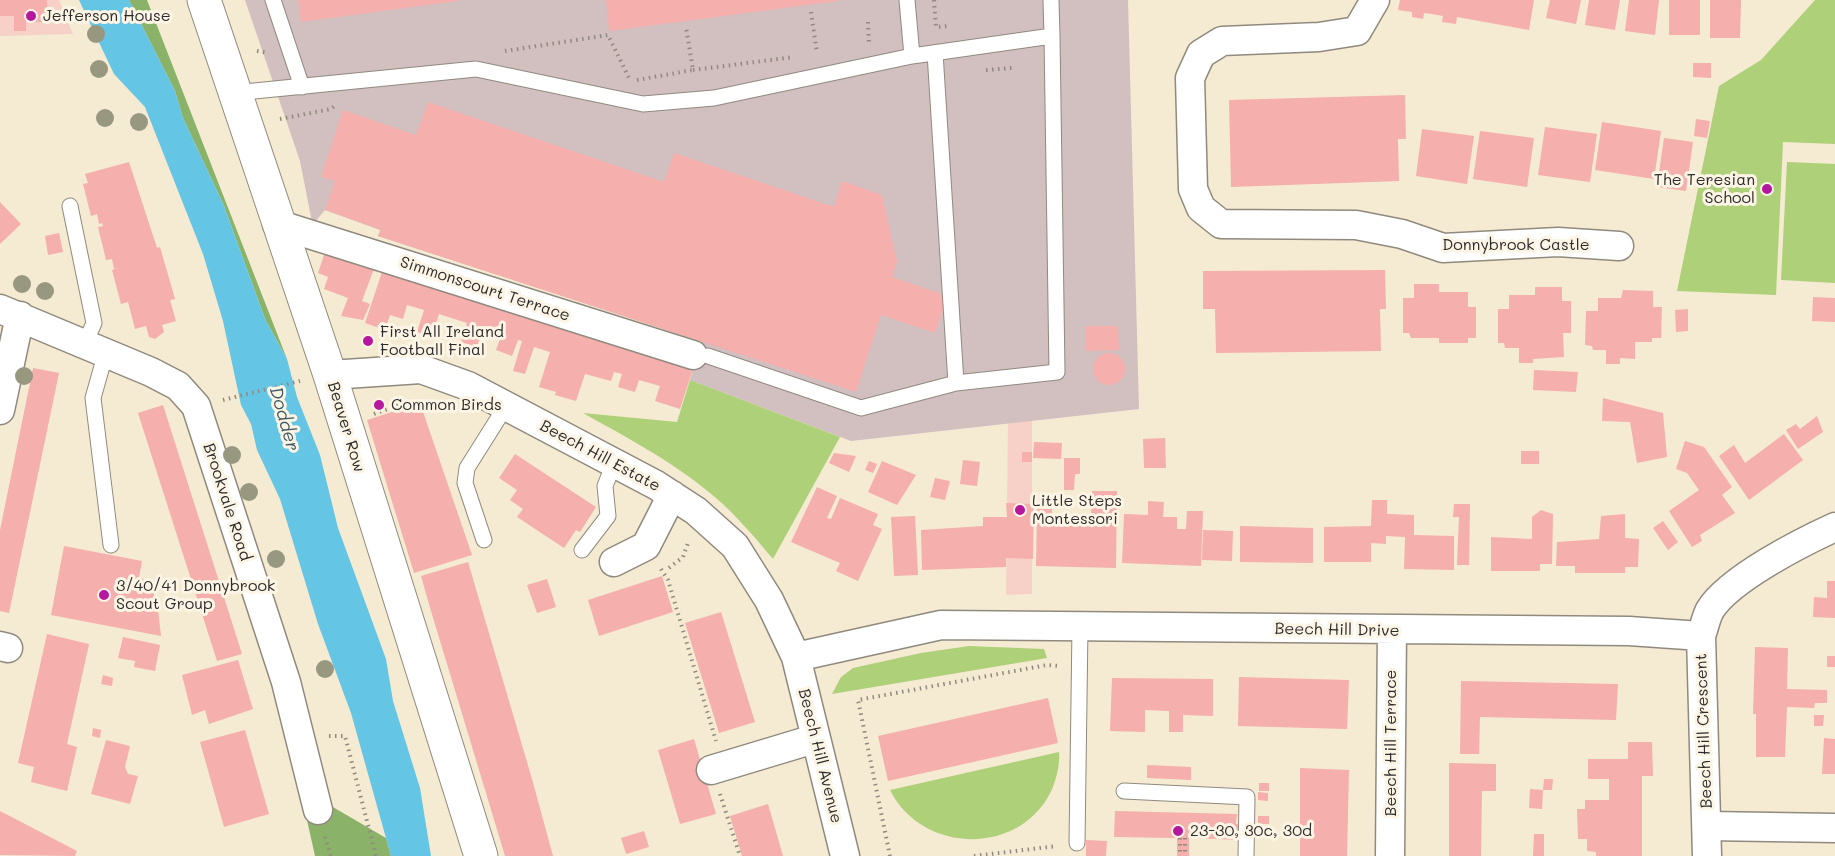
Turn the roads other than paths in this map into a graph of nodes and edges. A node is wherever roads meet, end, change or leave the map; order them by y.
1 (204, 0) edge
2 (273, 0) edge
3 (907, 0) edge
4 (1050, 0) edge
5 (1375, 0) edge
6 (1052, 36) junction
7 (935, 53) junction
8 (912, 56) junction
9 (302, 87) junction
10 (234, 93) junction
11 (70, 206) dead end
12 (278, 224) junction
13 (1619, 246) dead end
14 (10, 313) edge
15 (95, 347) junction
16 (700, 355) joint
17 (330, 375) junction
18 (956, 383) junction
19 (506, 406) junction
20 (0, 410) edge
21 (614, 463) junction
22 (672, 495) junction
23 (1835, 526) edge
24 (484, 540) dead end
25 (111, 545) dead end
26 (582, 550) dead end
27 (614, 562) dead end
28 (1080, 627) junction
29 (1392, 630) junction
30 (1701, 636) junction
31 (796, 657) junction
32 (814, 739) junction
33 (711, 770) road end
34 (1124, 790) dead end
35 (318, 810) dead end
36 (1707, 826) junction
37 (1835, 828) edge
38 (1077, 843) road end
39 (481, 856) edge
40 (845, 856) edge
41 (1246, 856) edge
42 (1390, 856) edge
43 (1707, 856) edge

1 - 10 street, Beaver Row
2 - 9 lane
3 - 8 lane
4 - 6 lane
5 - 13 street, Donnybrook Castle
6 - 7 lane
6 - 18 lane
7 - 8 lane
7 - 18 lane
8 - 9 lane
9 - 10 lane
10 - 12 street, Beaver Row
11 - 15 lane
12 - 16 street, Simmonscourt Terrace
12 - 17 street, Beaver Row
14 - 15 street, Brookvale Road
14 - 20 street
15 - 25 lane
15 - 35 street, Brookvale Road
16 - 18 lane
17 - 19 street, Beech Hill Estate
17 - 39 street, Beaver Row
19 - 21 street, Beech Hill Estate
19 - 24 lane
21 - 22 street, Beech Hill Estate
21 - 26 lane
22 - 27 street
22 - 31 street, Beech Hill Estate
23 - 30 street
28 - 29 street, Beech Hill Drive
28 - 31 street, Beech Hill Drive
28 - 38 lane
29 - 30 street, Beech Hill Drive
29 - 42 street, Beech Hill Terrace
30 - 36 street, Beech Hill Crescent
31 - 32 street, Beech Hill Avenue
32 - 33 street
32 - 40 street, Beech Hill Avenue
34 - 41 lane
36 - 37 street, Beech Hill Crescent
36 - 43 street, Beech Hill Crescent

